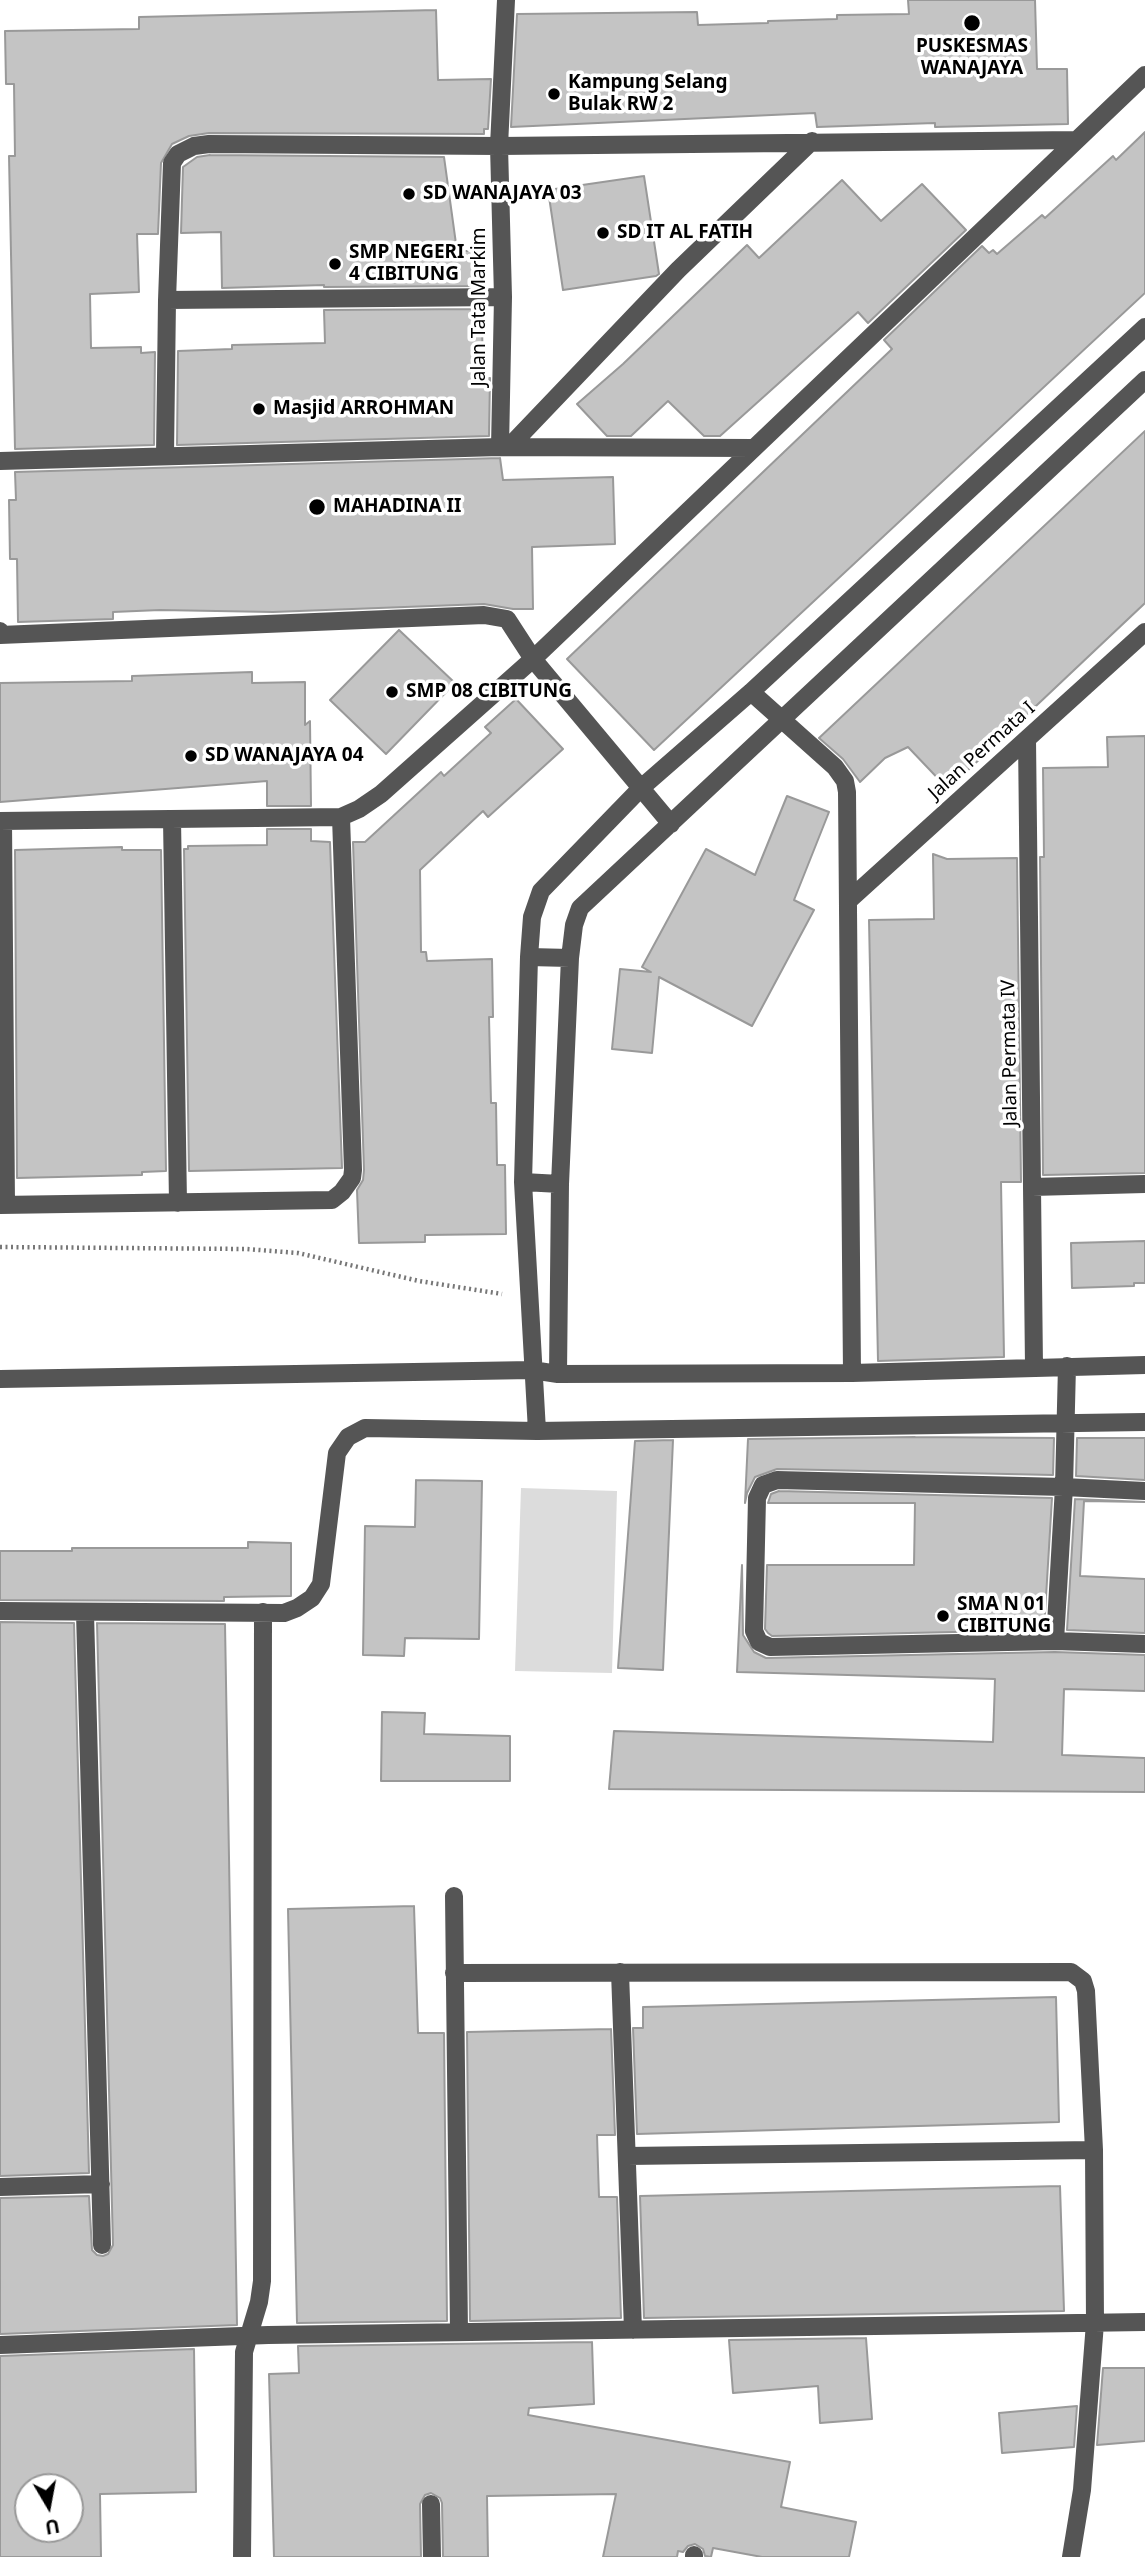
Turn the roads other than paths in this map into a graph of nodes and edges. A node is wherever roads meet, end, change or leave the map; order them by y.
1 (506, 0) edge
2 (1145, 75) edge
3 (1077, 139) junction
4 (812, 141) junction
5 (499, 146) junction
6 (503, 297) junction
7 (167, 300) junction
8 (1145, 327) edge
9 (1145, 380) edge
10 (505, 447) junction
11 (754, 448) junction
12 (166, 455) junction
13 (0, 461) edge
14 (0, 631) edge
15 (1145, 632) edge
16 (533, 659) junction
17 (751, 691) junction
18 (782, 720) junction
19 (1027, 739) junction
20 (641, 788) junction
21 (341, 817) junction
22 (172, 819) junction
23 (1, 821) edge
24 (671, 824) junction
25 (848, 901) junction
26 (528, 957) junction
27 (570, 958) junction
28 (523, 1182) junction
29 (560, 1184) junction
30 (1145, 1184) edge
31 (1032, 1187) junction
32 (178, 1203) junction
33 (3, 1205) edge
34 (1145, 1365) edge
35 (1034, 1366) junction
36 (1067, 1366) junction
37 (532, 1370) junction
38 (852, 1373) junction
39 (558, 1374) junction
40 (0, 1378) edge
41 (1145, 1422) edge
42 (1066, 1423) junction
43 (537, 1431) junction
44 (1064, 1487) junction
45 (1145, 1491) edge
46 (0, 1611) edge
47 (263, 1612) junction
48 (85, 1613) junction
49 (1055, 1641) junction
50 (1145, 1644) edge
51 (454, 1896) dead end
52 (620, 1972) junction
53 (454, 1973) junction
54 (1094, 2150) junction
55 (626, 2156) junction
56 (101, 2185) junction
57 (0, 2186) edge
58 (102, 2245) dead end
59 (1145, 2322) edge
60 (1095, 2323) junction
61 (633, 2329) junction
62 (459, 2332) junction
63 (247, 2337) junction
64 (0, 2345) edge
65 (431, 2504) dead end
66 (242, 2557) edge
67 (432, 2557) edge
68 (1070, 2557) edge

1 - 5 street, Jalan Tata Markim
2 - 3 street
3 - 4 street
3 - 11 street
4 - 5 street
4 - 10 street
5 - 6 street, Jalan Tata Markim
5 - 7 street
6 - 7 street
6 - 10 street, Jalan Tata Markim
7 - 12 street
8 - 17 street
9 - 18 street
10 - 11 street
10 - 12 street
11 - 16 street
12 - 13 street
14 - 16 street
15 - 19 street, Jalan Permata I
16 - 20 street
16 - 21 street
17 - 18 street
17 - 20 street
18 - 24 street
18 - 25 street
19 - 25 street, Jalan Permata I
19 - 31 street, Jalan Permata IV
20 - 24 street
20 - 26 street
21 - 22 street
21 - 32 street
22 - 23 street
22 - 32 street
23 - 33 street
24 - 27 street
25 - 38 street
26 - 27 street
26 - 28 street
27 - 29 street
28 - 29 street
28 - 37 street
29 - 39 street
30 - 31 street
31 - 35 street, Jalan Permata IV
32 - 33 street
34 - 36 street
35 - 36 street
35 - 38 street
36 - 42 street
37 - 39 street
37 - 40 street
37 - 43 street
38 - 39 street
41 - 42 street
42 - 43 street
42 - 44 street
43 - 47 street
44 - 45 street
44 - 49 street
44 - 49 street
46 - 48 street
47 - 48 street
47 - 63 street
48 - 56 street
49 - 50 street
51 - 53 street
52 - 53 street
52 - 54 street
52 - 55 street
53 - 62 street
54 - 55 street
54 - 60 street
55 - 61 street
56 - 57 street
56 - 58 street
59 - 60 street
60 - 61 street
60 - 68 street
61 - 62 street
62 - 63 street
63 - 64 street
63 - 66 street
65 - 67 street

